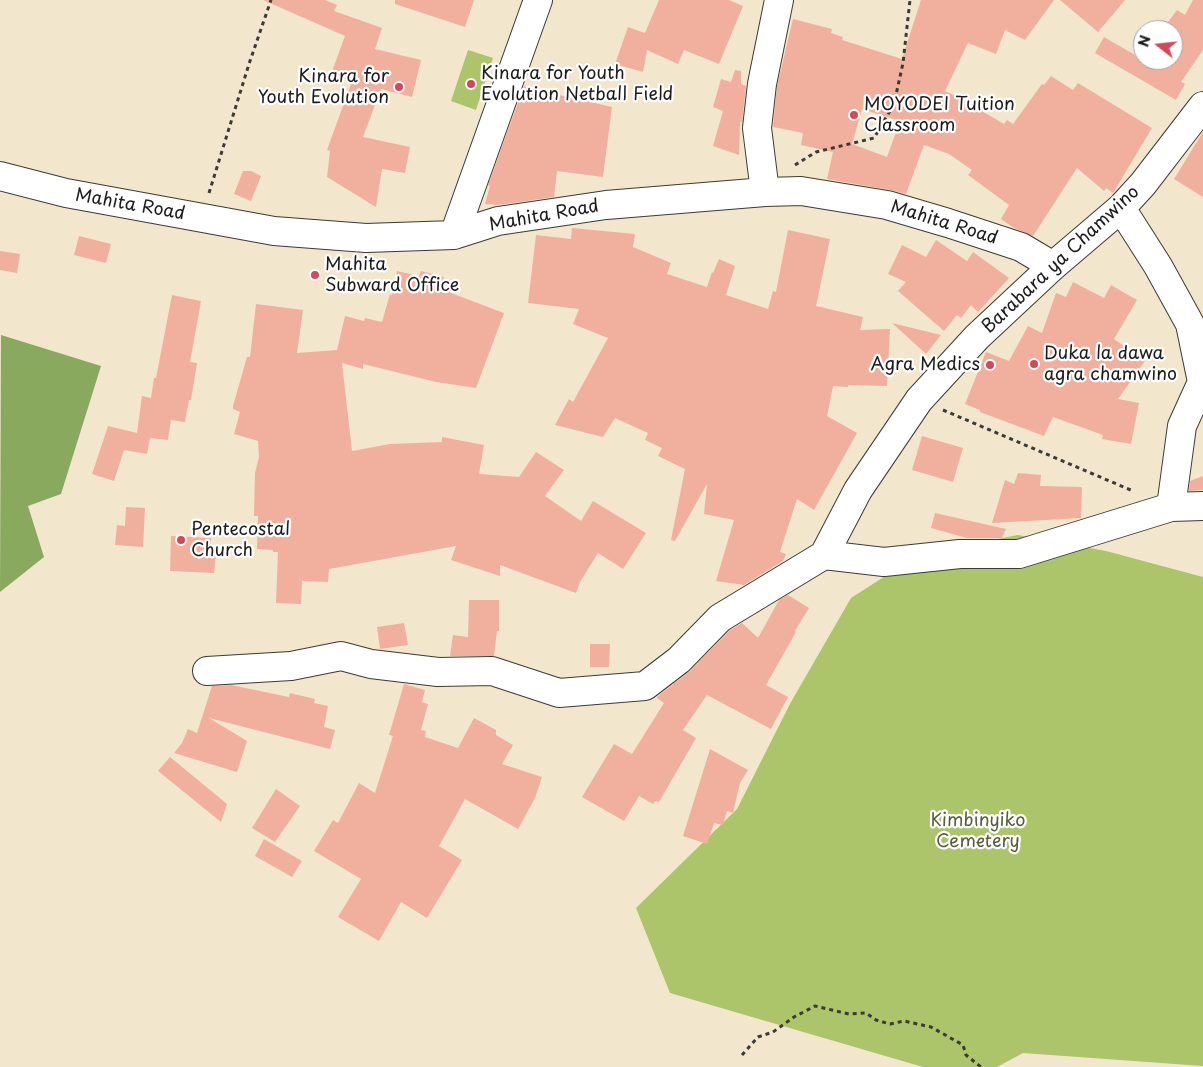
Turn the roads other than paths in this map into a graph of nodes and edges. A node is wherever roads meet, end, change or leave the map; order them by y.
1 (538, 0) edge
2 (779, 0) edge
3 (1203, 106) edge
4 (0, 176) edge
5 (765, 192) junction
6 (1121, 208) junction
7 (454, 236) junction
8 (1053, 266) junction
9 (1203, 506) edge
10 (1170, 507) junction
11 (824, 555) junction
12 (207, 671) dead end

1 - 7 street
2 - 5 street
3 - 6 street, Barabara ya Chamwino
4 - 7 street, Mahita Road
5 - 7 street, Mahita Road
5 - 8 street, Mahita Road
6 - 8 street, Barabara ya Chamwino
6 - 10 street
8 - 11 street, Barabara ya Chamwino
9 - 10 street
10 - 11 street
11 - 12 street

